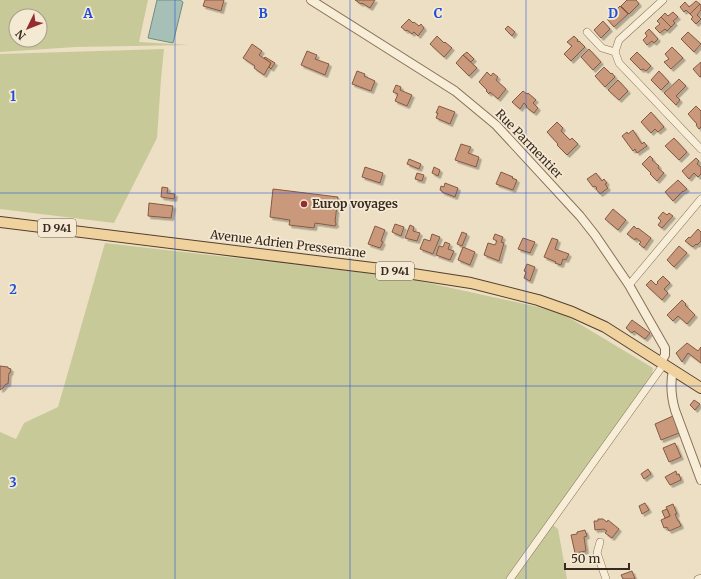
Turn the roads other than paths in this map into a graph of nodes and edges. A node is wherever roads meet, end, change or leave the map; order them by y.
1 (311, 0) edge
2 (663, 0) edge
3 (587, 32) dead end
4 (615, 52) junction
5 (701, 149) edge
6 (701, 199) edge
7 (0, 222) edge
8 (629, 285) junction
9 (662, 363) junction
10 (673, 370) junction
11 (701, 388) edge
12 (701, 480) edge
13 (600, 542) dead end
14 (701, 578) edge
15 (510, 579) edge
16 (606, 579) edge
17 (698, 579) edge

1 - 8 street, Rue Parmentier
2 - 4 street
3 - 4 street
4 - 5 street
6 - 8 street
7 - 9 main road, Avenue Adrien Pressemane / D 941
8 - 9 street, Rue Parmentier
9 - 10 main road, Avenue Adrien Pressemane / D 941
9 - 15 street
10 - 11 main road, D 941
10 - 12 street
13 - 16 street
14 - 17 street

